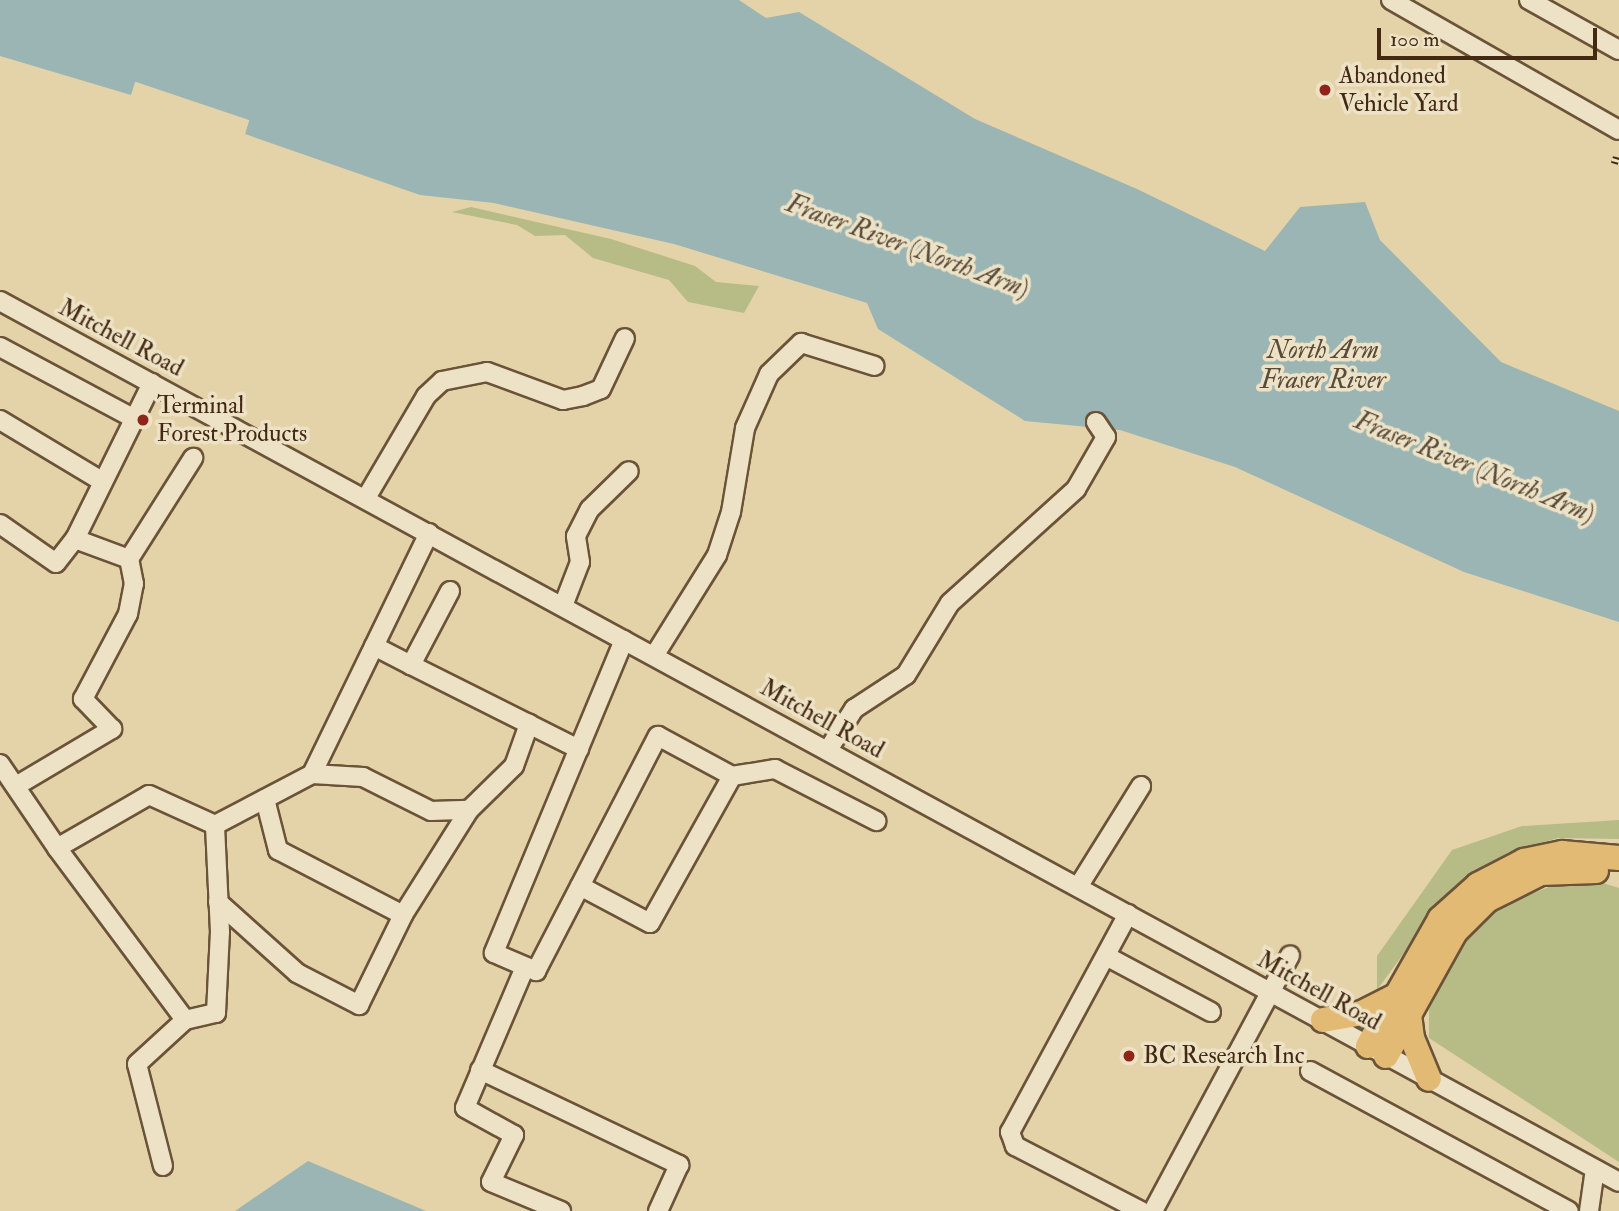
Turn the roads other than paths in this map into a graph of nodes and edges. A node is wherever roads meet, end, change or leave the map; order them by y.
1 (1391, 0) edge
2 (1529, 0) edge
3 (1619, 50) edge
4 (1619, 130) edge
5 (0, 300) edge
6 (625, 338) dead end
7 (0, 348) edge
8 (875, 366) dead end
9 (152, 383) junction
10 (134, 418) junction
11 (0, 420) edge
12 (1096, 422) dead end
13 (192, 458) dead end
14 (629, 471) dead end
15 (103, 482) junction
16 (366, 498) junction
17 (0, 524) edge
18 (429, 533) junction
19 (75, 539) junction
20 (129, 559) junction
21 (450, 591) dead end
22 (563, 606) junction
23 (624, 640) junction
24 (374, 646) junction
25 (654, 656) junction
26 (411, 665) junction
27 (529, 724) junction
28 (579, 749) junction
29 (828, 750) junction
30 (0, 764) edge
31 (312, 774) junction
32 (732, 776) junction
33 (16, 786) junction
34 (1141, 786) dead end
35 (265, 799) junction
36 (469, 810) junction
37 (876, 821) dead end
38 (215, 825) junction
39 (57, 848) junction
40 (1619, 858) edge
41 (1619, 874) edge
42 (580, 886) junction
43 (1078, 887) junction
44 (218, 902) junction
45 (1128, 914) junction
46 (402, 915) junction
47 (1290, 955) dead end
48 (1106, 956) junction
49 (525, 967) junction
50 (1269, 993) junction
51 (1401, 1006) junction
52 (1211, 1012) dead end
53 (185, 1020) junction
54 (1323, 1020) junction
55 (1377, 1051) junction
56 (480, 1070) junction
57 (1310, 1071) dead end
58 (1429, 1079) junction
59 (163, 1166) dead end
60 (1595, 1169) junction
61 (1619, 1182) edge
62 (561, 1211) edge
63 (658, 1211) edge
64 (1141, 1211) edge
65 (1153, 1211) edge
66 (1569, 1211) edge
67 (1589, 1211) edge

1 - 4 street
2 - 3 street
5 - 9 street, Mitchell Road
6 - 16 street
7 - 10 street
8 - 25 street
9 - 10 street
9 - 16 street, Mitchell Road
10 - 15 street
11 - 15 street
12 - 29 street
13 - 20 street
14 - 22 street
15 - 19 street
16 - 18 street, Mitchell Road
17 - 19 street
18 - 22 street, Mitchell Road
18 - 24 street
19 - 20 street
20 - 33 street
21 - 26 street
22 - 23 street, Mitchell Road
23 - 25 street, Mitchell Road
23 - 28 street
24 - 26 street
24 - 31 street
25 - 29 street, Mitchell Road
26 - 27 street
27 - 28 street
27 - 36 street
28 - 49 street
29 - 43 street, Mitchell Road
30 - 33 street
31 - 35 street
31 - 36 street
32 - 37 street
32 - 42 street
32 - 42 street
33 - 39 street
34 - 43 street
35 - 38 street
35 - 46 street
36 - 46 street
38 - 39 street
38 - 44 street
39 - 53 street
40 - 51 highway
41 - 51 highway
42 - 49 street
43 - 45 street, Mitchell Road
44 - 46 street
44 - 53 street
45 - 48 street
45 - 50 street, Mitchell Road
47 - 50 street
48 - 52 street
48 - 64 street
49 - 56 street
50 - 54 street, Mitchell Road
50 - 65 street
51 - 54 highway
51 - 55 highway
51 - 58 highway
53 - 59 street
54 - 55 street, Mitchell Road
55 - 58 street, Mitchell Road
56 - 62 street
56 - 63 street
57 - 66 street
58 - 60 street, Mitchell Road
60 - 61 street, Mitchell Road
60 - 67 street

